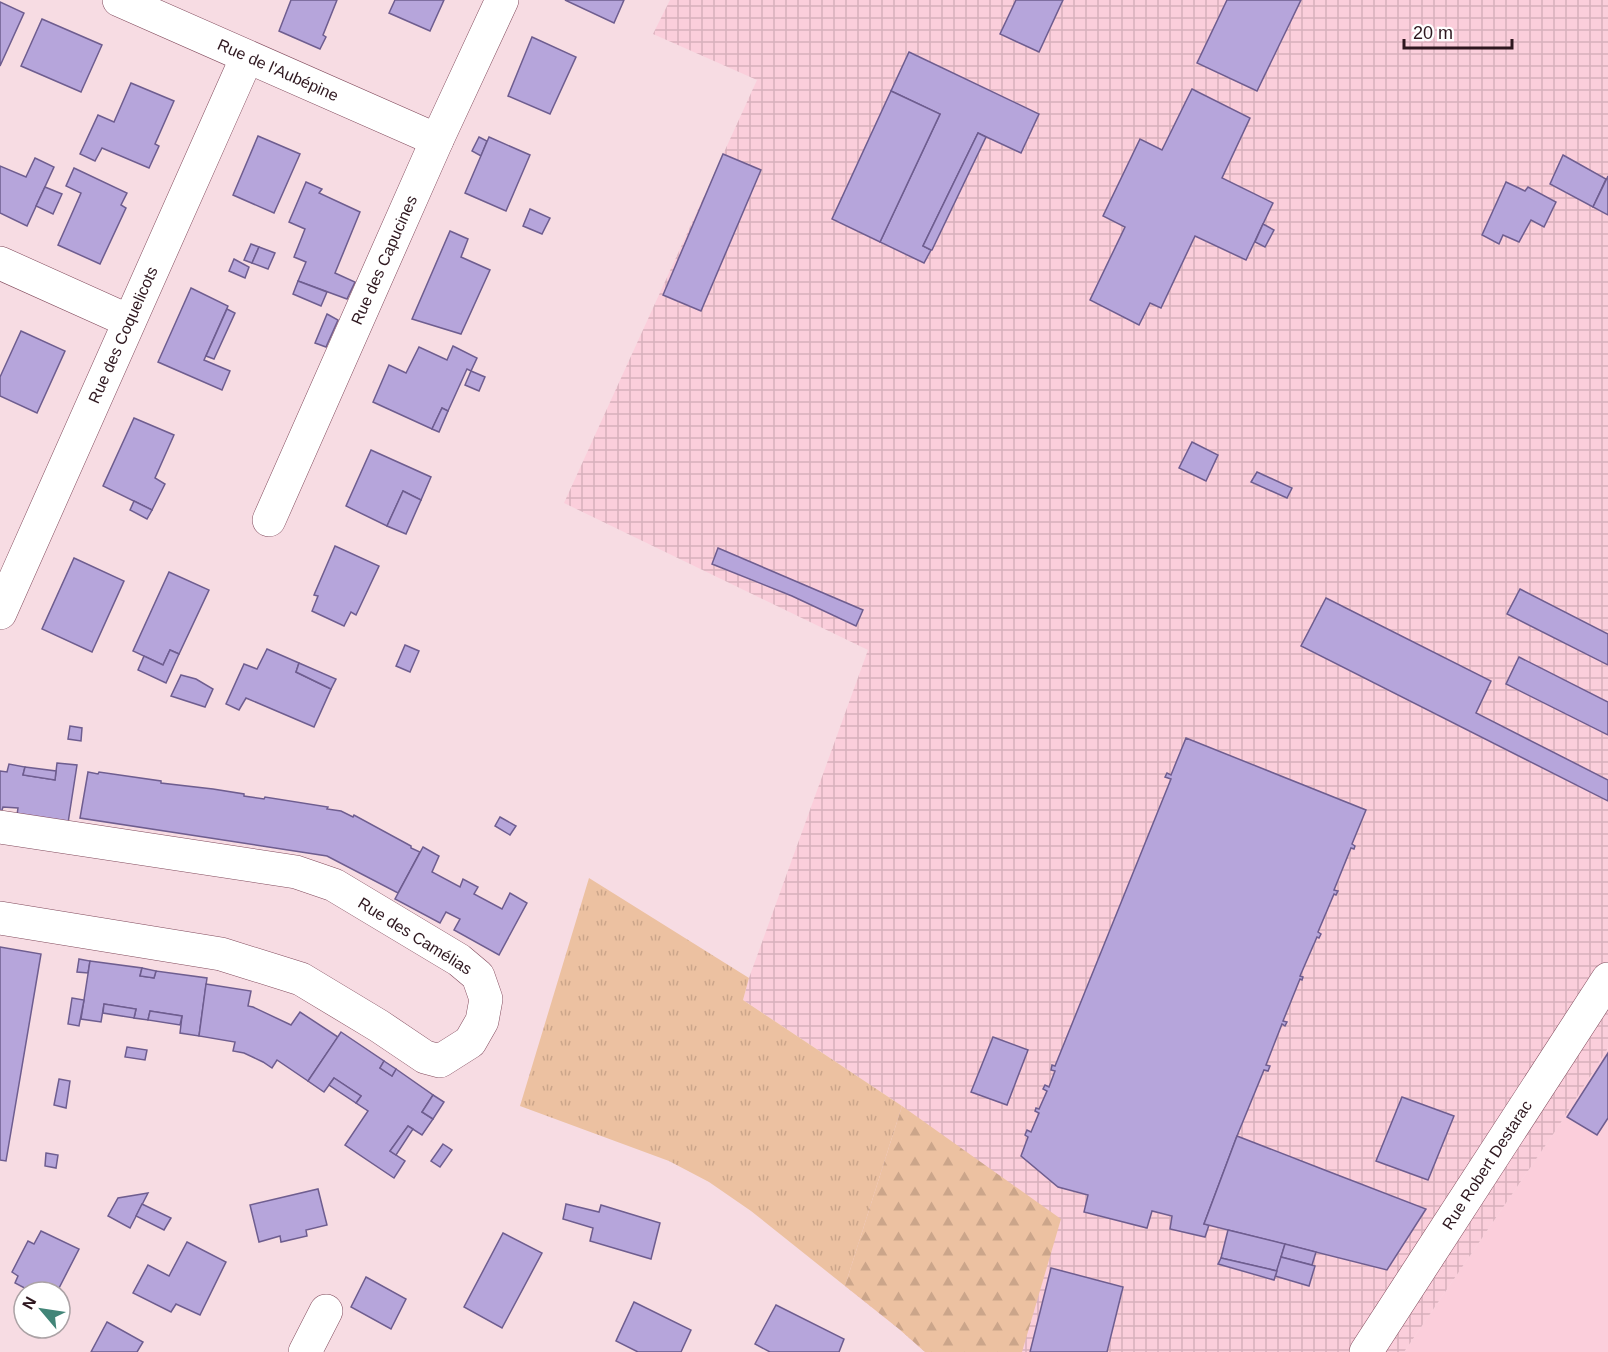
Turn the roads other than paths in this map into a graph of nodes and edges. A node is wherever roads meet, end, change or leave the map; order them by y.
1 (119, 0) edge
2 (502, 0) edge
3 (247, 57) junction
4 (437, 140) junction
5 (0, 263) edge
6 (129, 321) junction
7 (269, 520) dead end
8 (0, 613) edge
9 (0, 827) edge
10 (0, 918) edge
11 (1608, 979) edge
12 (326, 1311) dead end
13 (305, 1352) edge
14 (1366, 1352) edge

1 - 3 street, Rue de l'Aubépine
2 - 4 street, Rue des Capucines
3 - 4 street, Rue de l'Aubépine
3 - 6 street, Rue des Coquelicots
4 - 7 street, Rue des Capucines
5 - 6 street
6 - 8 street, Rue des Coquelicots
9 - 10 street, Rue des Camélias
11 - 14 street, Rue Robert Destarac
12 - 13 street

